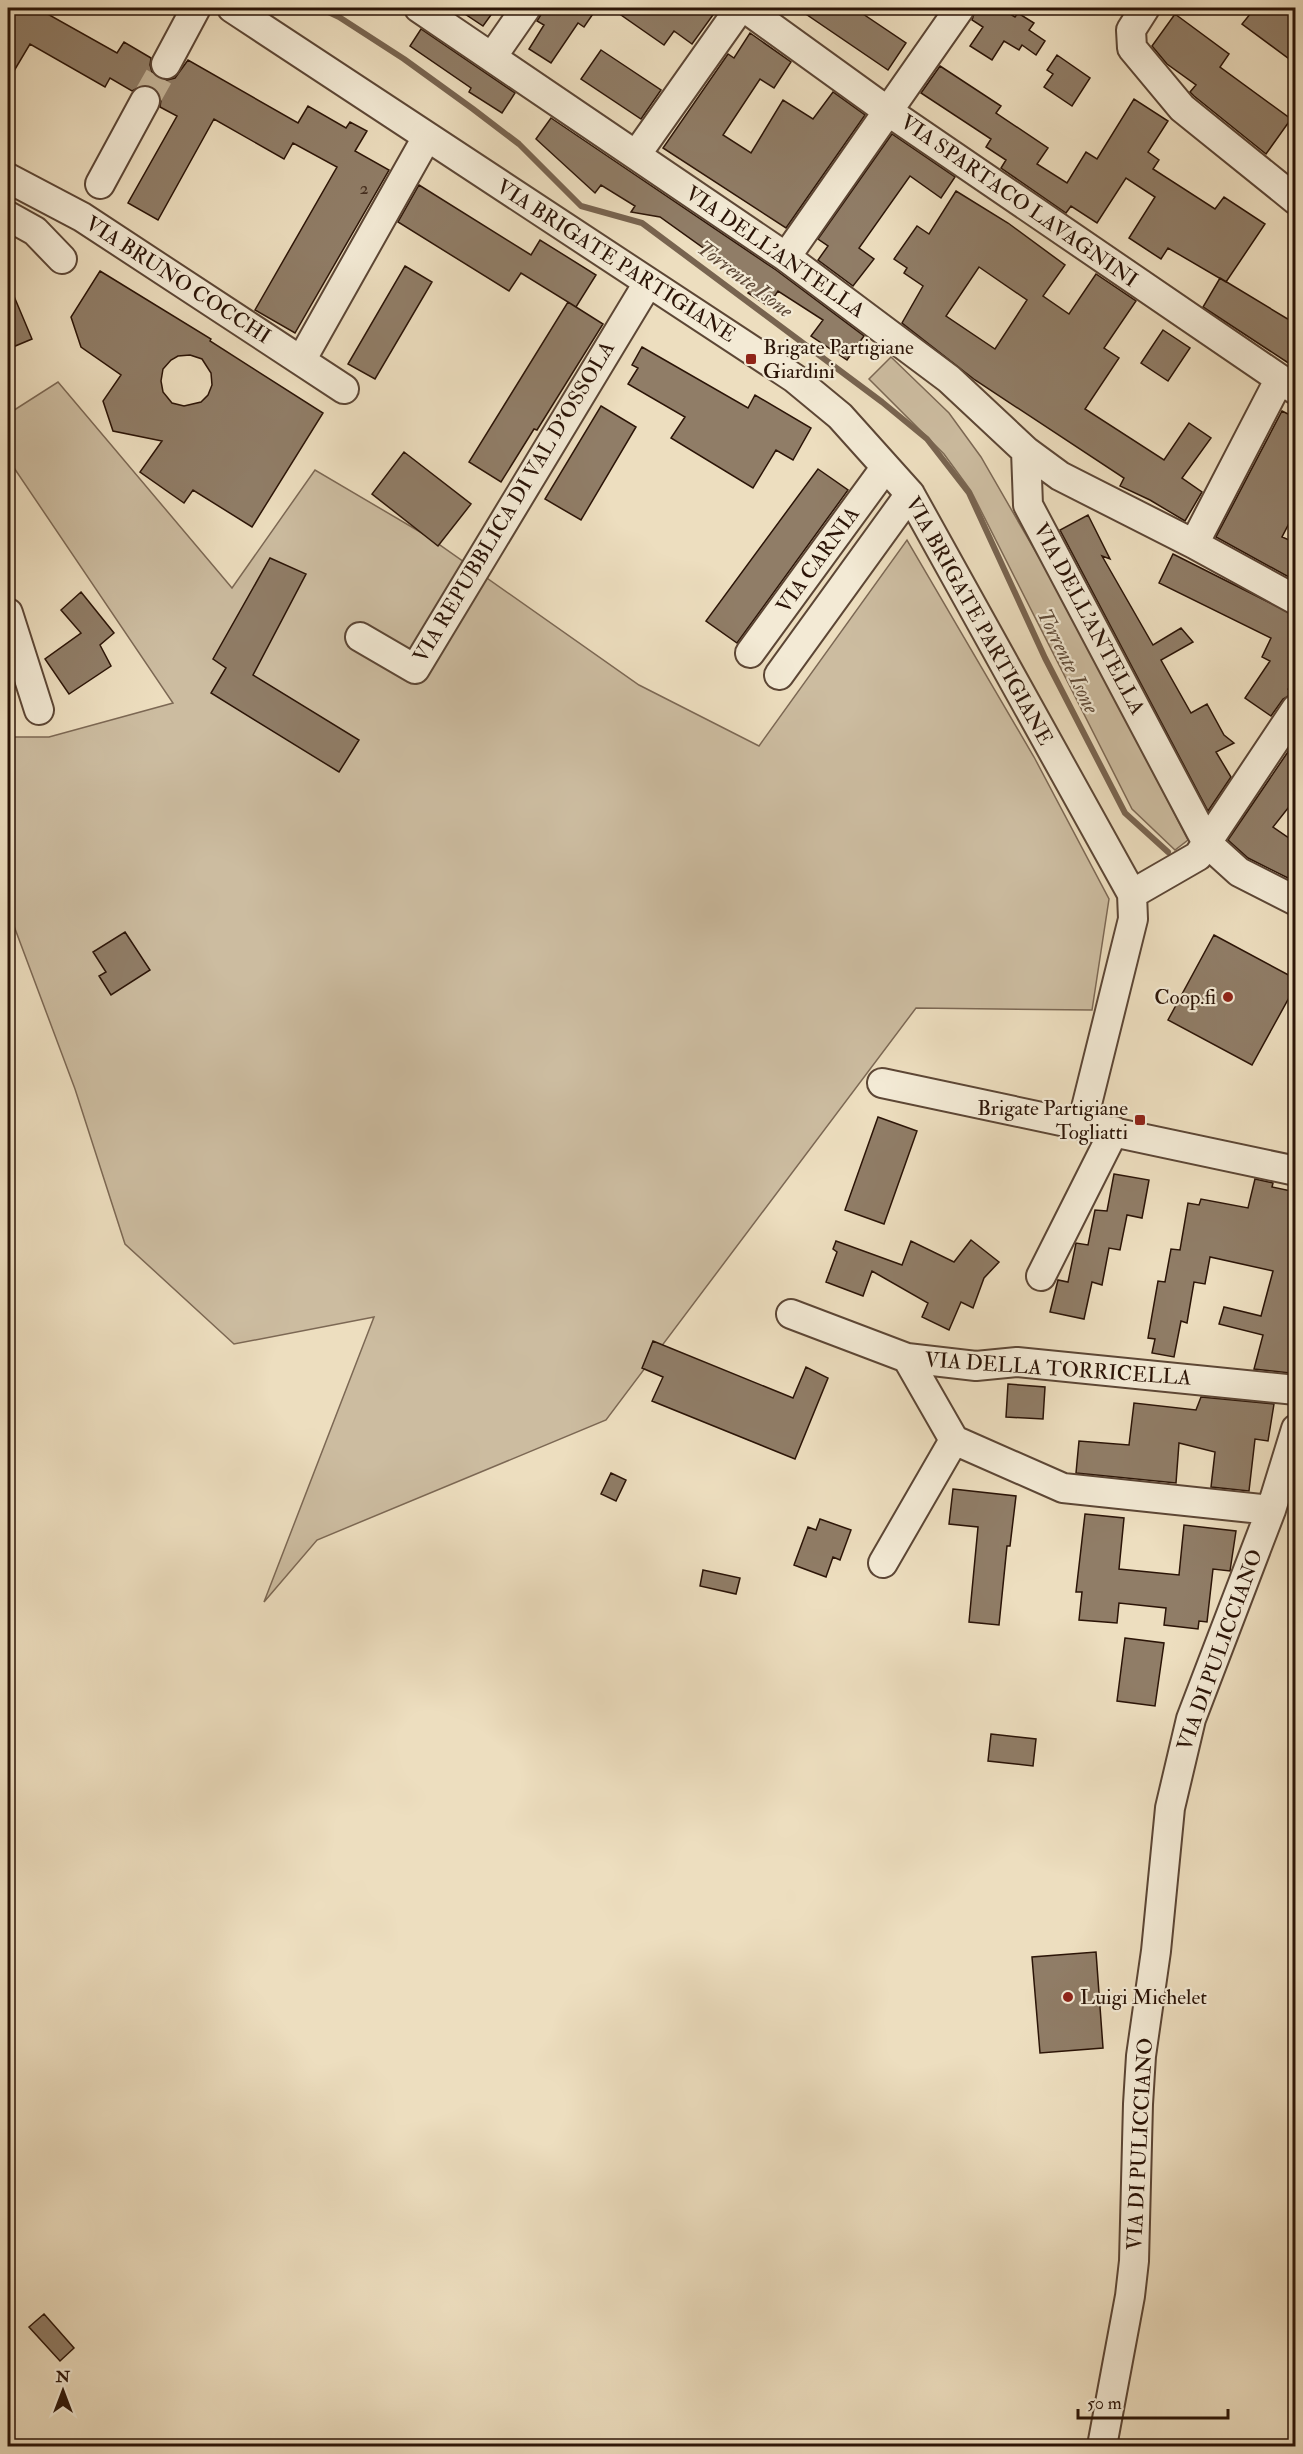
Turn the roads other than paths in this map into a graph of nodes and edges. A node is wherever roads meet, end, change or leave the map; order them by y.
1 (196, 8) edge
2 (232, 8) edge
3 (419, 8) edge
4 (526, 8) edge
5 (740, 8) edge
6 (745, 8) edge
7 (960, 8) edge
8 (1145, 8) edge
9 (492, 57) junction
10 (166, 64) tunnel mouth
11 (145, 101) tunnel mouth
12 (889, 112) junction
13 (427, 136) junction
14 (636, 155) junction
15 (8, 178) edge
16 (100, 184) dead end
17 (1296, 200) edge
18 (8, 216) edge
19 (786, 257) junction
20 (62, 259) dead end
21 (648, 283) junction
22 (302, 359) junction
23 (1287, 385) edge
24 (344, 389) dead end
25 (1026, 451) junction
26 (885, 468) junction
27 (910, 495) junction
28 (1194, 544) junction
29 (1296, 600) edge
30 (8, 613) edge
31 (360, 637) dead end
32 (750, 653) dead end
33 (779, 675) dead end
34 (1296, 709) edge
35 (39, 710) dead end
36 (1207, 843) junction
37 (1132, 894) junction
38 (1296, 901) edge
39 (882, 1083) dead end
40 (1082, 1124) junction
41 (1114, 1131) junction
42 (1296, 1171) edge
43 (1041, 1276) dead end
44 (791, 1314) dead end
45 (907, 1358) junction
46 (1296, 1390) edge
47 (1296, 1429) edge
48 (954, 1440) junction
49 (1270, 1510) junction
50 (883, 1563) dead end
51 (1102, 2446) edge

1 - 10 street
2 - 13 street, VIA BRIGATE PARTIGIANE
3 - 9 street, VIA DELL'ANTELLA
4 - 9 street
5 - 14 street
6 - 12 street, VIA SPARTACO LAVAGNINI
7 - 12 street
8 - 17 street
9 - 14 street, VIA DELL'ANTELLA
11 - 16 street
12 - 19 street
12 - 23 street, VIA SPARTACO LAVAGNINI
13 - 21 street, VIA BRIGATE PARTIGIANE
13 - 22 street
14 - 19 street, VIA DELL'ANTELLA
15 - 22 street, VIA BRUNO COCCHI
18 - 20 street
19 - 25 street, VIA DELL'ANTELLA
21 - 26 street, VIA BRIGATE PARTIGIANE
21 - 31 street, VIA REPUBBLICA DI VAL D'OSSOLA
22 - 24 street, VIA BRUNO COCCHI
23 - 28 street
25 - 28 street
25 - 36 street, VIA DELL'ANTELLA
26 - 27 street, VIA BRIGATE PARTIGIANE
26 - 32 street, VIA CARNIA
27 - 33 street, VIA CARNIA
27 - 37 street, VIA BRIGATE PARTIGIANE
28 - 29 street
30 - 35 street
34 - 36 street
36 - 37 street
36 - 38 street, VIA DELL'ANTELLA
37 - 40 street, VIA BRIGATE PARTIGIANE
39 - 40 street
40 - 41 street
41 - 42 street
41 - 43 street
44 - 45 street, VIA DELLA TORRICELLA
45 - 46 street, VIA DELLA TORRICELLA
45 - 48 street
47 - 49 street, VIA DI PULICCIANO
48 - 49 street
48 - 50 street
49 - 51 street, VIA DI PULICCIANO

